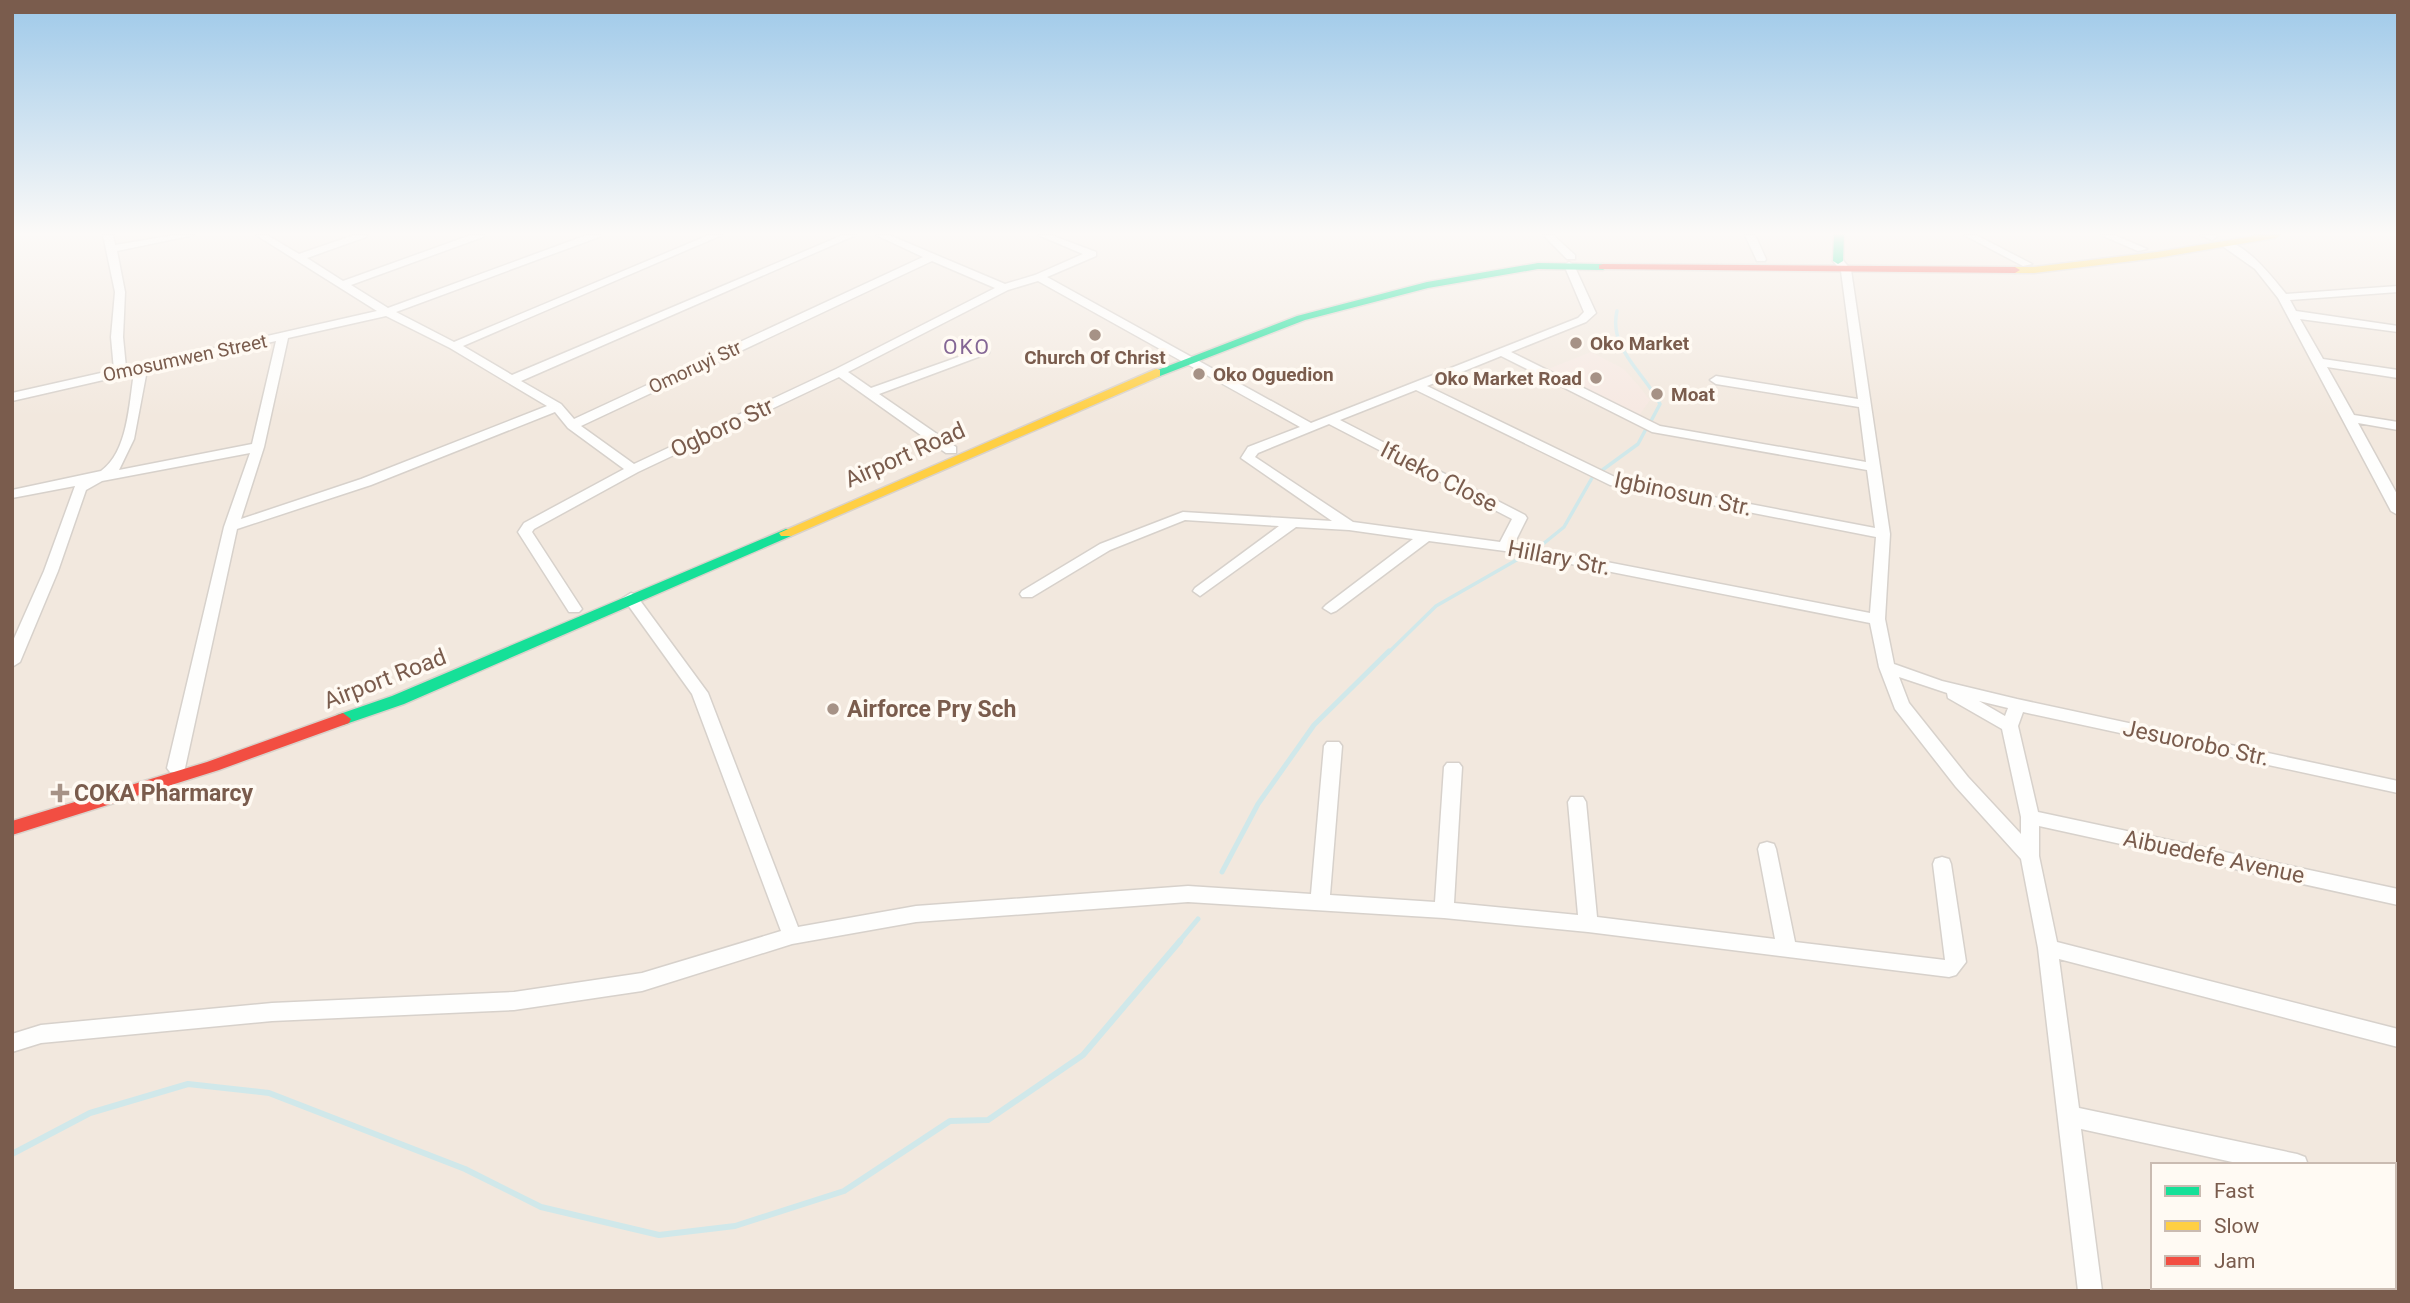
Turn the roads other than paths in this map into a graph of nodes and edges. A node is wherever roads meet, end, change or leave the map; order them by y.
1 (120, 296) edge
2 (360, 296) edge
3 (430, 296) edge
4 (572, 296) edge
5 (707, 296) edge
6 (848, 296) edge
7 (989, 296) edge
8 (1073, 296) edge
9 (1386, 296) edge
10 (1583, 296) edge
11 (1847, 296) edge
12 (2300, 296) edge
13 (2283, 297) joint
14 (387, 312) junction
15 (2292, 314) junction
16 (2398, 329) edge
17 (283, 336) junction
18 (454, 346) junction
19 (985, 351) dead end
20 (1501, 352) junction
21 (1182, 356) junction
22 (2318, 362) junction
23 (141, 368) junction
24 (120, 372) junction
25 (840, 372) junction
26 (2398, 374) edge
27 (512, 380) junction
28 (1716, 380) dead end
29 (1418, 386) junction
30 (870, 393) junction
31 (12, 397) edge
32 (1865, 404) junction
33 (556, 407) junction
34 (2349, 418) junction
35 (1329, 419) junction
36 (572, 425) junction
37 (2398, 425) edge
38 (1310, 427) junction
39 (258, 447) junction
40 (951, 450) junction
41 (1874, 467) junction
42 (633, 469) junction
43 (91, 479) junction
44 (2391, 483) edge
45 (12, 494) edge
46 (2398, 511) edge
47 (1291, 524) junction
48 (1349, 526) junction
49 (231, 527) junction
50 (1883, 534) junction
51 (1425, 537) junction
52 (1505, 547) junction
53 (1200, 591) dead end
54 (1027, 594) dead end
55 (631, 598) junction
56 (1331, 608) dead end
57 (574, 609) junction
58 (1877, 619) junction
59 (12, 662) edge
60 (1887, 667) junction
61 (1938, 685) junction
62 (2017, 705) junction
63 (2010, 726) junction
64 (1333, 746) dead end
65 (1453, 767) dead end
66 (176, 768) junction
67 (2398, 787) edge
68 (1577, 802) dead end
69 (12, 814) edge
70 (2030, 817) junction
71 (12, 828) edge
72 (1767, 849) dead end
73 (2030, 856) junction
74 (1942, 864) dead end
75 (2398, 897) edge
76 (1320, 902) junction
77 (1444, 910) junction
78 (1588, 924) junction
79 (792, 936) junction
80 (2048, 948) junction
81 (1787, 950) junction
82 (2398, 1038) edge
83 (12, 1043) edge
84 (2071, 1118) junction
85 (2287, 1163) edge
86 (2090, 1291) edge

1 - 24 street
2 - 14 street
3 - 14 street, Omosumwen Street
4 - 18 street
5 - 27 street
6 - 36 street, Omoruyi Str
7 - 25 street, Ogboro Str
8 - 21 street
9 - 21 main road, Airport Road
10 - 20 street
11 - 32 street
12 - 13 street
13 - 15 street
14 - 17 street, Omosumwen Street
14 - 18 street
15 - 16 street
15 - 22 street
17 - 23 street, Omosumwen Street
17 - 39 street
18 - 27 street
19 - 30 street
20 - 29 street
20 - 41 street
21 - 38 street
21 - 40 main road, Airport Road
21 - 55 main road, Airport Road
22 - 26 street
22 - 34 street
23 - 24 street, Omosumwen Street
23 - 43 street
24 - 31 street, Omosumwen Street
25 - 30 street
25 - 42 street, Ogboro Str
27 - 33 street
28 - 32 street
29 - 35 street
29 - 50 street, Igbinosun Str.
30 - 40 street
32 - 41 street
33 - 36 street
33 - 49 street
34 - 37 street
34 - 44 street
35 - 38 street
35 - 52 street, Ifueko Close
36 - 42 street
38 - 48 street, Hillary Str.
39 - 43 street
39 - 49 street
40 - 57 main road, Airport Road
41 - 50 street
42 - 57 street, Ogboro Str
43 - 45 street
43 - 59 street
44 - 46 street
47 - 48 street
47 - 53 street
47 - 54 street
48 - 51 street, Hillary Str.
49 - 66 street
50 - 58 street
51 - 52 street, Hillary Str.
51 - 56 street
52 - 58 street, Hillary Str.
55 - 71 main road, Airport Road
55 - 79 street
57 - 66 main road, Airport Road
58 - 60 street
60 - 61 street
60 - 73 street
61 - 62 street, Jesuorobo Str.
61 - 63 street
62 - 63 street
62 - 67 street, Jesuorobo Str.
63 - 70 street
64 - 76 street
65 - 77 street
66 - 69 main road, Airport Road
68 - 78 street
70 - 73 street
70 - 75 street, Aibuedefe Avenue
72 - 81 street
73 - 80 street
74 - 81 street
76 - 77 street
76 - 79 street
77 - 78 street
78 - 81 street
79 - 83 street
80 - 82 street
80 - 84 street
84 - 85 street
84 - 86 street

